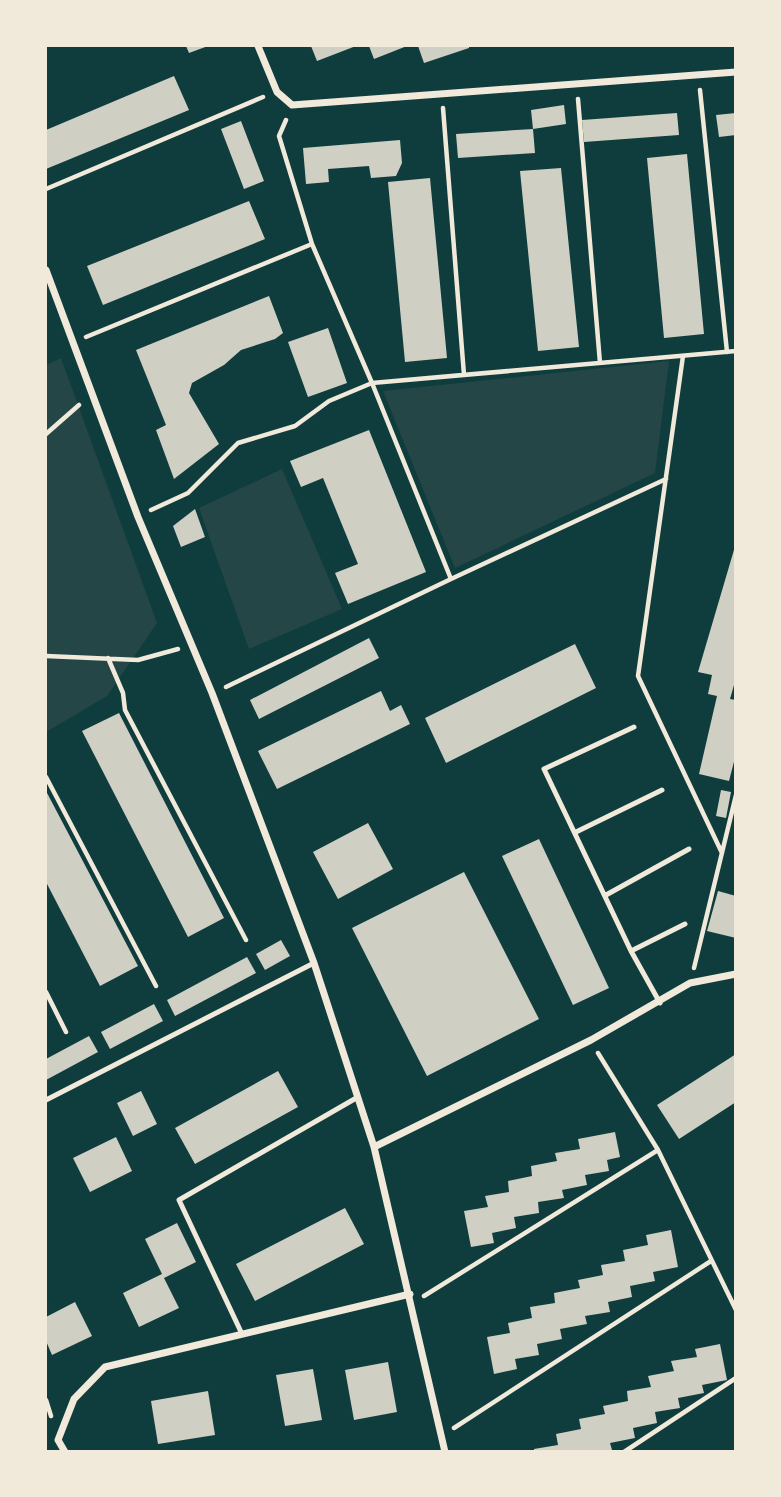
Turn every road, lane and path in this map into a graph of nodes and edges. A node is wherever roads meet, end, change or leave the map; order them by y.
1 (258, 46) edge
2 (736, 72) edge
3 (699, 75) junction
4 (576, 84) junction
5 (277, 92) junction
6 (442, 95) junction
7 (292, 105) junction
8 (46, 189) edge
9 (312, 244) junction
10 (46, 270) edge
11 (73, 342) junction
12 (736, 351) edge
13 (727, 352) junction
14 (683, 356) junction
15 (600, 363) junction
16 (464, 375) junction
17 (372, 383) junction
18 (91, 396) junction
19 (46, 434) edge
20 (666, 478) junction
21 (138, 517) junction
22 (451, 579) junction
23 (192, 644) junction
24 (46, 656) edge
25 (108, 658) junction
26 (212, 693) junction
27 (634, 727) dead end
28 (46, 777) edge
29 (662, 790) dead end
30 (736, 795) edge
31 (576, 832) junction
32 (689, 849) dead end
33 (722, 853) junction
34 (606, 895) junction
35 (685, 924) dead end
36 (246, 940) dead end
37 (631, 951) junction
38 (314, 963) junction
39 (736, 974) edge
40 (690, 984) junction
41 (156, 986) dead end
42 (46, 992) edge
43 (660, 1003) junction
44 (66, 1032) dead end
45 (590, 1040) junction
46 (358, 1097) junction
47 (46, 1100) edge
48 (374, 1147) junction
49 (658, 1150) junction
50 (711, 1261) junction
51 (410, 1294) junction
52 (412, 1303) junction
53 (736, 1310) edge
54 (242, 1334) junction
55 (736, 1378) edge
56 (442, 1437) junction
57 (65, 1451) edge
58 (445, 1451) edge
59 (624, 1451) edge

1 - 5 street
2 - 3 street
3 - 4 street
3 - 13 path
4 - 6 street
4 - 15 path
5 - 7 street
5 - 8 path
6 - 7 street
6 - 16 path
7 - 9 path
9 - 11 path
9 - 17 path
10 - 11 street
11 - 18 street
12 - 13 path
13 - 14 path
14 - 15 path
14 - 20 path
15 - 16 path
16 - 17 path
17 - 21 path
17 - 22 path
18 - 19 path
18 - 21 street
20 - 22 path
20 - 33 path
21 - 23 street
22 - 26 path
23 - 25 path
23 - 26 street
24 - 25 path
25 - 36 path
26 - 38 street
27 - 31 lane
28 - 41 path
29 - 31 lane
30 - 33 path
31 - 34 lane
32 - 34 lane
33 - 40 path
34 - 37 lane
35 - 37 lane
37 - 43 lane
38 - 46 street
38 - 47 lane
39 - 40 street
40 - 43 street
42 - 44 path
43 - 45 street
45 - 48 street
45 - 49 path
46 - 48 street
46 - 54 lane
48 - 51 street
49 - 50 path
49 - 52 path
50 - 53 path
50 - 56 path
51 - 52 street
51 - 54 street
52 - 56 street
54 - 57 street
55 - 59 path
56 - 58 street

